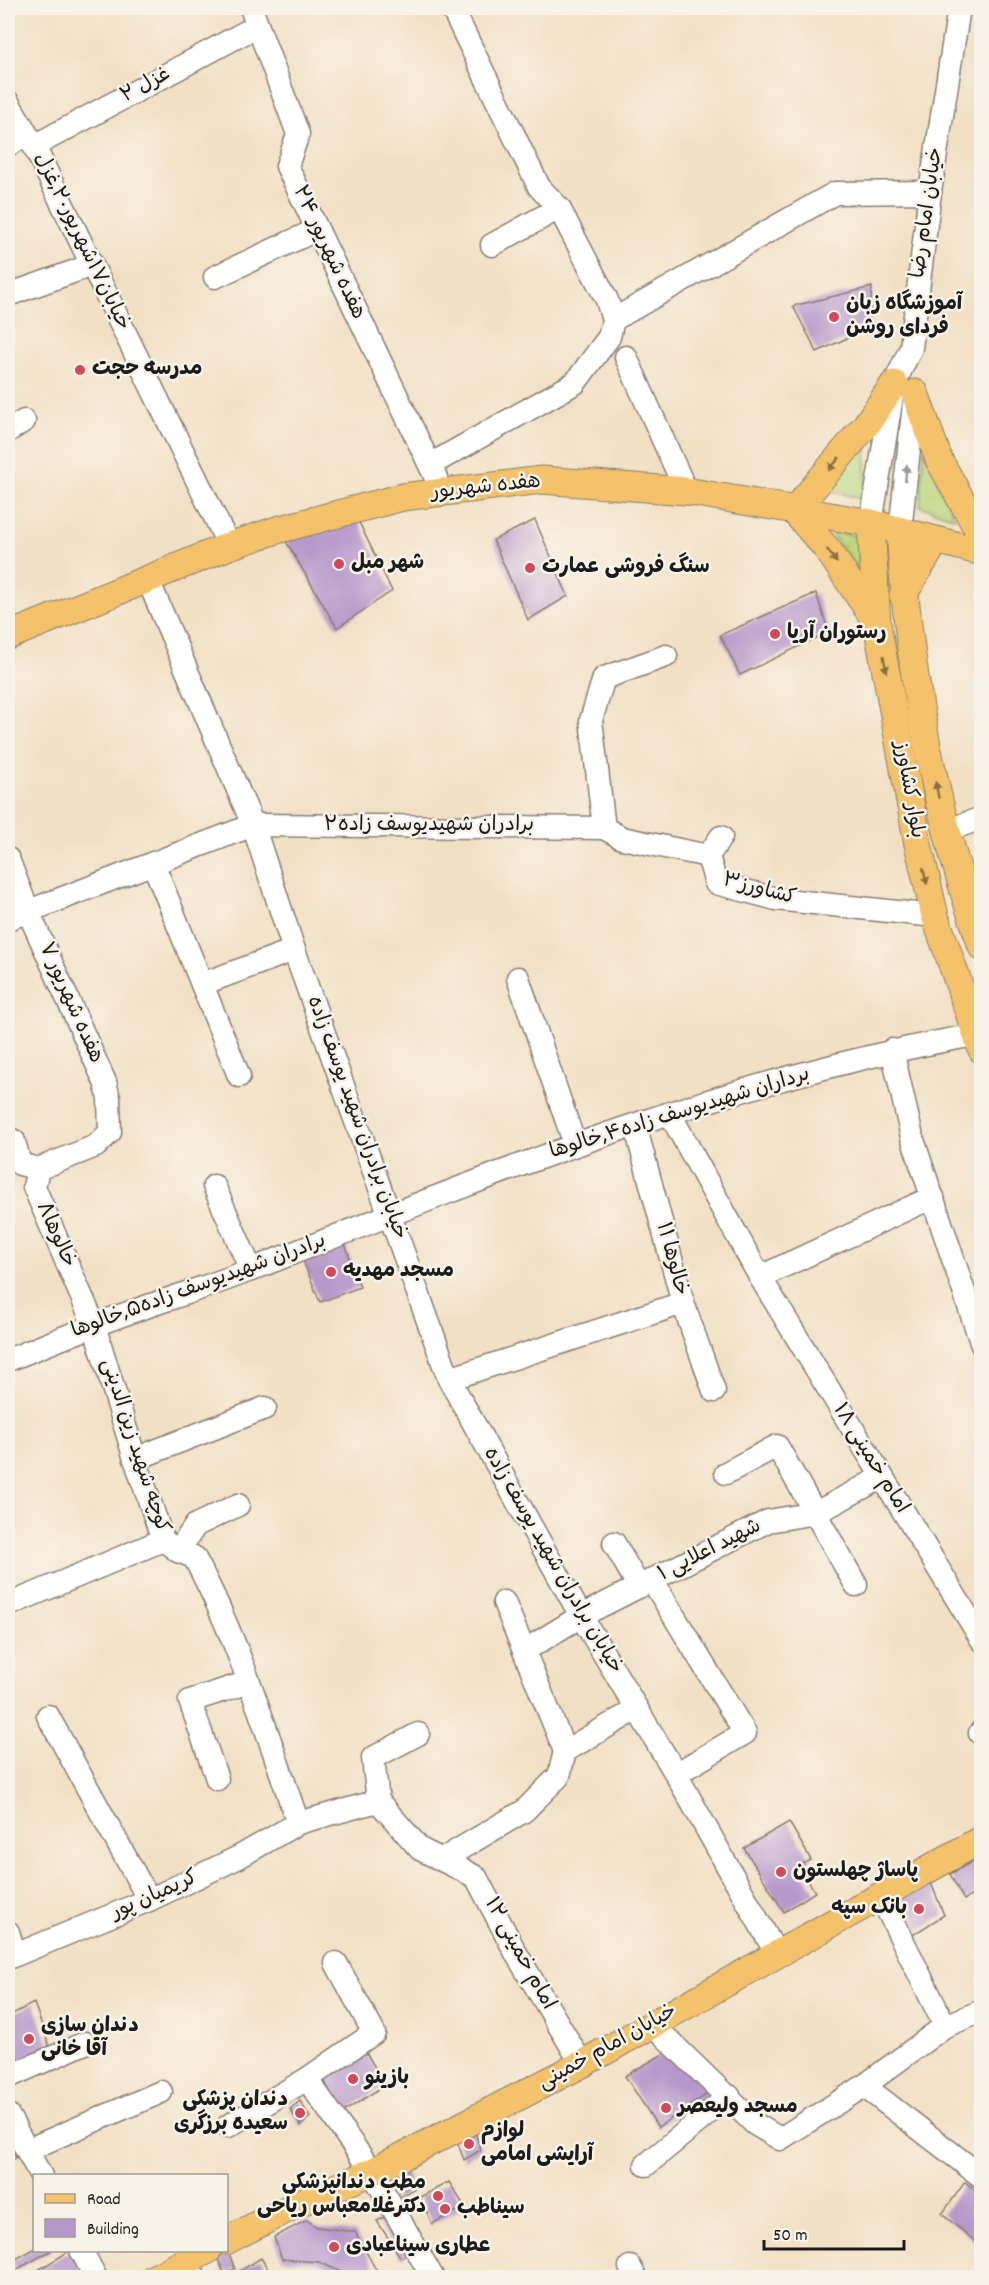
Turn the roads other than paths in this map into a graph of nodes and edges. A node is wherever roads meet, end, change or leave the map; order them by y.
1 (452, 8) edge
2 (959, 8) edge
3 (254, 17) edge
4 (8, 102) edge
5 (23, 142) edge
6 (930, 192) junction
7 (559, 208) junction
8 (316, 230) junction
9 (492, 245) dead end
10 (92, 265) junction
11 (215, 278) dead end
12 (8, 296) edge
13 (613, 320) junction
14 (626, 357) dead end
15 (904, 388) junction
16 (430, 465) junction
17 (686, 491) junction
18 (442, 492) junction
19 (794, 512) junction
20 (871, 523) junction
21 (900, 531) junction
22 (981, 537) edge
23 (936, 541) junction
24 (229, 546) junction
25 (981, 552) edge
26 (148, 580) junction
27 (904, 598) junction
28 (876, 614) junction
29 (8, 636) edge
30 (666, 656) dead end
31 (981, 818) edge
32 (253, 825) junction
33 (604, 828) junction
34 (945, 831) junction
35 (721, 837) dead end
36 (708, 856) junction
37 (8, 859) edge
38 (153, 863) junction
39 (18, 915) edge
40 (935, 916) junction
41 (979, 934) edge
42 (294, 950) junction
43 (518, 978) dead end
44 (202, 984) junction
45 (978, 1042) edge
46 (892, 1050) junction
47 (239, 1076) dead end
48 (670, 1113) junction
49 (635, 1125) junction
50 (8, 1138) edge
51 (575, 1145) junction
52 (38, 1169) junction
53 (214, 1186) dead end
54 (933, 1197) junction
55 (391, 1213) junction
56 (251, 1270) junction
57 (760, 1277) junction
58 (683, 1303) junction
59 (94, 1325) junction
60 (981, 1346) edge
61 (8, 1360) edge
62 (449, 1379) junction
63 (714, 1391) dead end
64 (265, 1408) dead end
65 (135, 1459) junction
66 (726, 1473) dead end
67 (882, 1477) junction
68 (238, 1505) dead end
69 (816, 1513) junction
70 (614, 1543) dead end
71 (171, 1546) junction
72 (645, 1583) junction
73 (856, 1585) dead end
74 (504, 1602) dead end
75 (8, 1605) edge
76 (581, 1616) junction
77 (981, 1640) edge
78 (524, 1651) junction
79 (249, 1682) junction
80 (637, 1709) junction
81 (48, 1716) dead end
82 (418, 1734) dead end
83 (565, 1751) junction
84 (676, 1774) junction
85 (218, 1779) dead end
86 (378, 1801) junction
87 (298, 1823) junction
88 (981, 1839) edge
89 (443, 1859) junction
90 (880, 1895) junction
91 (149, 1900) junction
92 (8, 1932) edge
93 (776, 1953) junction
94 (11, 1956) edge
95 (336, 1963) dead end
96 (981, 2011) edge
97 (653, 2025) junction
98 (945, 2026) junction
99 (85, 2043) dead end
100 (582, 2064) junction
101 (8, 2077) edge
102 (307, 2079) junction
103 (864, 2086) junction
104 (161, 2092) dead end
105 (729, 2096) junction
106 (8, 2115) edge
107 (228, 2126) dead end
108 (27, 2150) junction
109 (646, 2164) dead end
110 (372, 2172) junction
111 (40, 2174) edge
112 (981, 2177) edge
113 (228, 2240) edge
114 (82, 2252) edge
115 (206, 2252) edge
116 (188, 2271) edge
117 (96, 2277) edge
118 (154, 2277) edge
119 (433, 2277) edge

1 - 7 street
2 - 6 street, خیابان امام رضا
3 - 5 street, غزل ۲
3 - 8 street, هفده شهریور ۲۴
4 - 5 street, خیابان۱۷شهریور۲۰,غزل
5 - 10 street, خیابان۱۷شهریور۲۰,غزل
6 - 13 street
6 - 15 street, خیابان امام رضا
7 - 9 street
7 - 13 street
8 - 11 street
8 - 16 street, هفده شهریور ۲۴
10 - 12 street
10 - 24 street, خیابان۱۷شهریور۲۰,غزل
13 - 16 street
14 - 17 street
15 -> 19 main road
15 - 20 street, خیابان امام رضا
21 -> 15 street
15 - 22 main road
16 - 18 street, هفده شهریور ۲۴
17 - 18 main road, هفده شهریور
17 - 19 main road, هفده شهریور
18 - 24 main road, هفده شهریور
19 - 20 main road, هفده شهریور
19 -> 28 main road
20 - 21 main road, هفده شهریور
20 - 28 main road, بلوار کشاورز
21 - 23 main road, هفده شهریور
21 - 27 main road, بلوار کشاورز
23 - 25 main road, هفده شهریور
23 - 27 main road
24 - 26 main road, هفده شهریور
26 - 29 main road, هفده شهریور
26 - 32 street, خیابان برادران شهید یوسف زاده
27 - 28 main road
34 -> 27 main road, بلوار کشاورز
28 -> 40 main road, بلوار کشاورز
30 - 33 street
31 - 34 street
32 - 33 street, برادران شهیدیوسف زاده۲
32 - 38 street
32 - 42 street, خیابان برادران شهید یوسف زاده
33 - 36 street, کشاورز۳
34 - 41 main road, بلوار کشاورز
35 - 36 street
36 - 40 street, کشاورز۳
37 - 39 street, هفده شهریور ۷
38 - 39 street
38 - 44 street
39 - 52 street, هفده شهریور ۷
40 - 45 main road, بلوار کشاورز
42 - 44 street
42 - 55 street, خیابان برادران شهید یوسف زاده
43 - 51 street
44 - 47 street
45 - 46 street, برداران شهیدیوسف زاده۴,خالوها
46 - 48 street, برداران شهیدیوسف زاده۴,خالوها
46 - 54 street
48 - 49 street, برداران شهیدیوسف زاده۴,خالوها
48 - 57 street, امام خمینی ۱۸
49 - 51 street, برداران شهیدیوسف زاده۴,خالوها
49 - 58 street, خالوها ۱۱
50 - 52 street
51 - 55 street, برداران شهیدیوسف زاده۴,خالوها
52 - 59 street, خالوها۸
53 - 56 street
54 - 57 street
54 - 60 street
55 - 56 street, برادران شهیدیوسف زاده۵,خالوها
55 - 62 street, خیابان برادران شهید یوسف زاده
56 - 59 street, برادران شهیدیوسف زاده۵,خالوها
57 - 67 street, امام خمینی ۱۸
58 - 62 street
58 - 63 street, خالوها ۱۱
59 - 61 street, برادران شهیدیوسف زاده۵,خالوها
59 - 65 street, کوچه شهید زین الدینی
62 - 76 street, خیابان برادران شهید یوسف زاده
64 - 65 street
65 - 71 street, کوچه شهید زین الدینی
66 - 69 street
67 - 69 street, شهید اعلایی ۱
67 - 77 street, امام خمینی ۱۸
68 - 71 street
69 - 72 street, شهید اعلایی ۱
69 - 73 street
70 - 72 street
71 - 75 street
71 - 79 street, کوچه شهید زین الدینی
72 - 76 street, شهید اعلایی ۱
72 - 84 street
74 - 78 street
76 - 78 street, شهید اعلایی ۱
76 - 80 street, خیابان برادران شهید یوسف زاده
78 - 83 street
79 - 85 street
79 - 87 street, کوچه شهید زین الدینی
80 - 83 street
80 - 84 street, خیابان برادران شهید یوسف زاده
81 - 91 street
82 - 86 street
83 - 89 street
84 - 93 street, خیابان برادران شهید یوسف زاده
86 - 87 street, کریمیان پور
86 - 89 street, امام خمینی ۱۲
87 - 91 street, کریمیان پور
88 - 90 main road, خیابان امام خمینی
89 - 100 street, امام خمینی ۱۲
90 - 93 main road, خیابان امام خمینی
90 - 98 street
91 - 94 street, کریمیان پور
92 - 94 street
93 - 97 main road, خیابان امام خمینی
95 - 102 street
96 - 98 street
97 - 100 main road, خیابان امام خمینی
97 - 105 street
98 - 103 street
99 - 101 street
100 - 110 main road, خیابان امام خمینی
102 - 107 street
102 - 110 street
103 - 105 street
103 - 112 street
104 - 108 street
105 - 109 street
106 - 108 street
108 - 111 street
110 - 113 main road, خیابان امام خمینی
110 - 119 street
114 - 117 street
115 - 116 main road
116 - 118 main road

